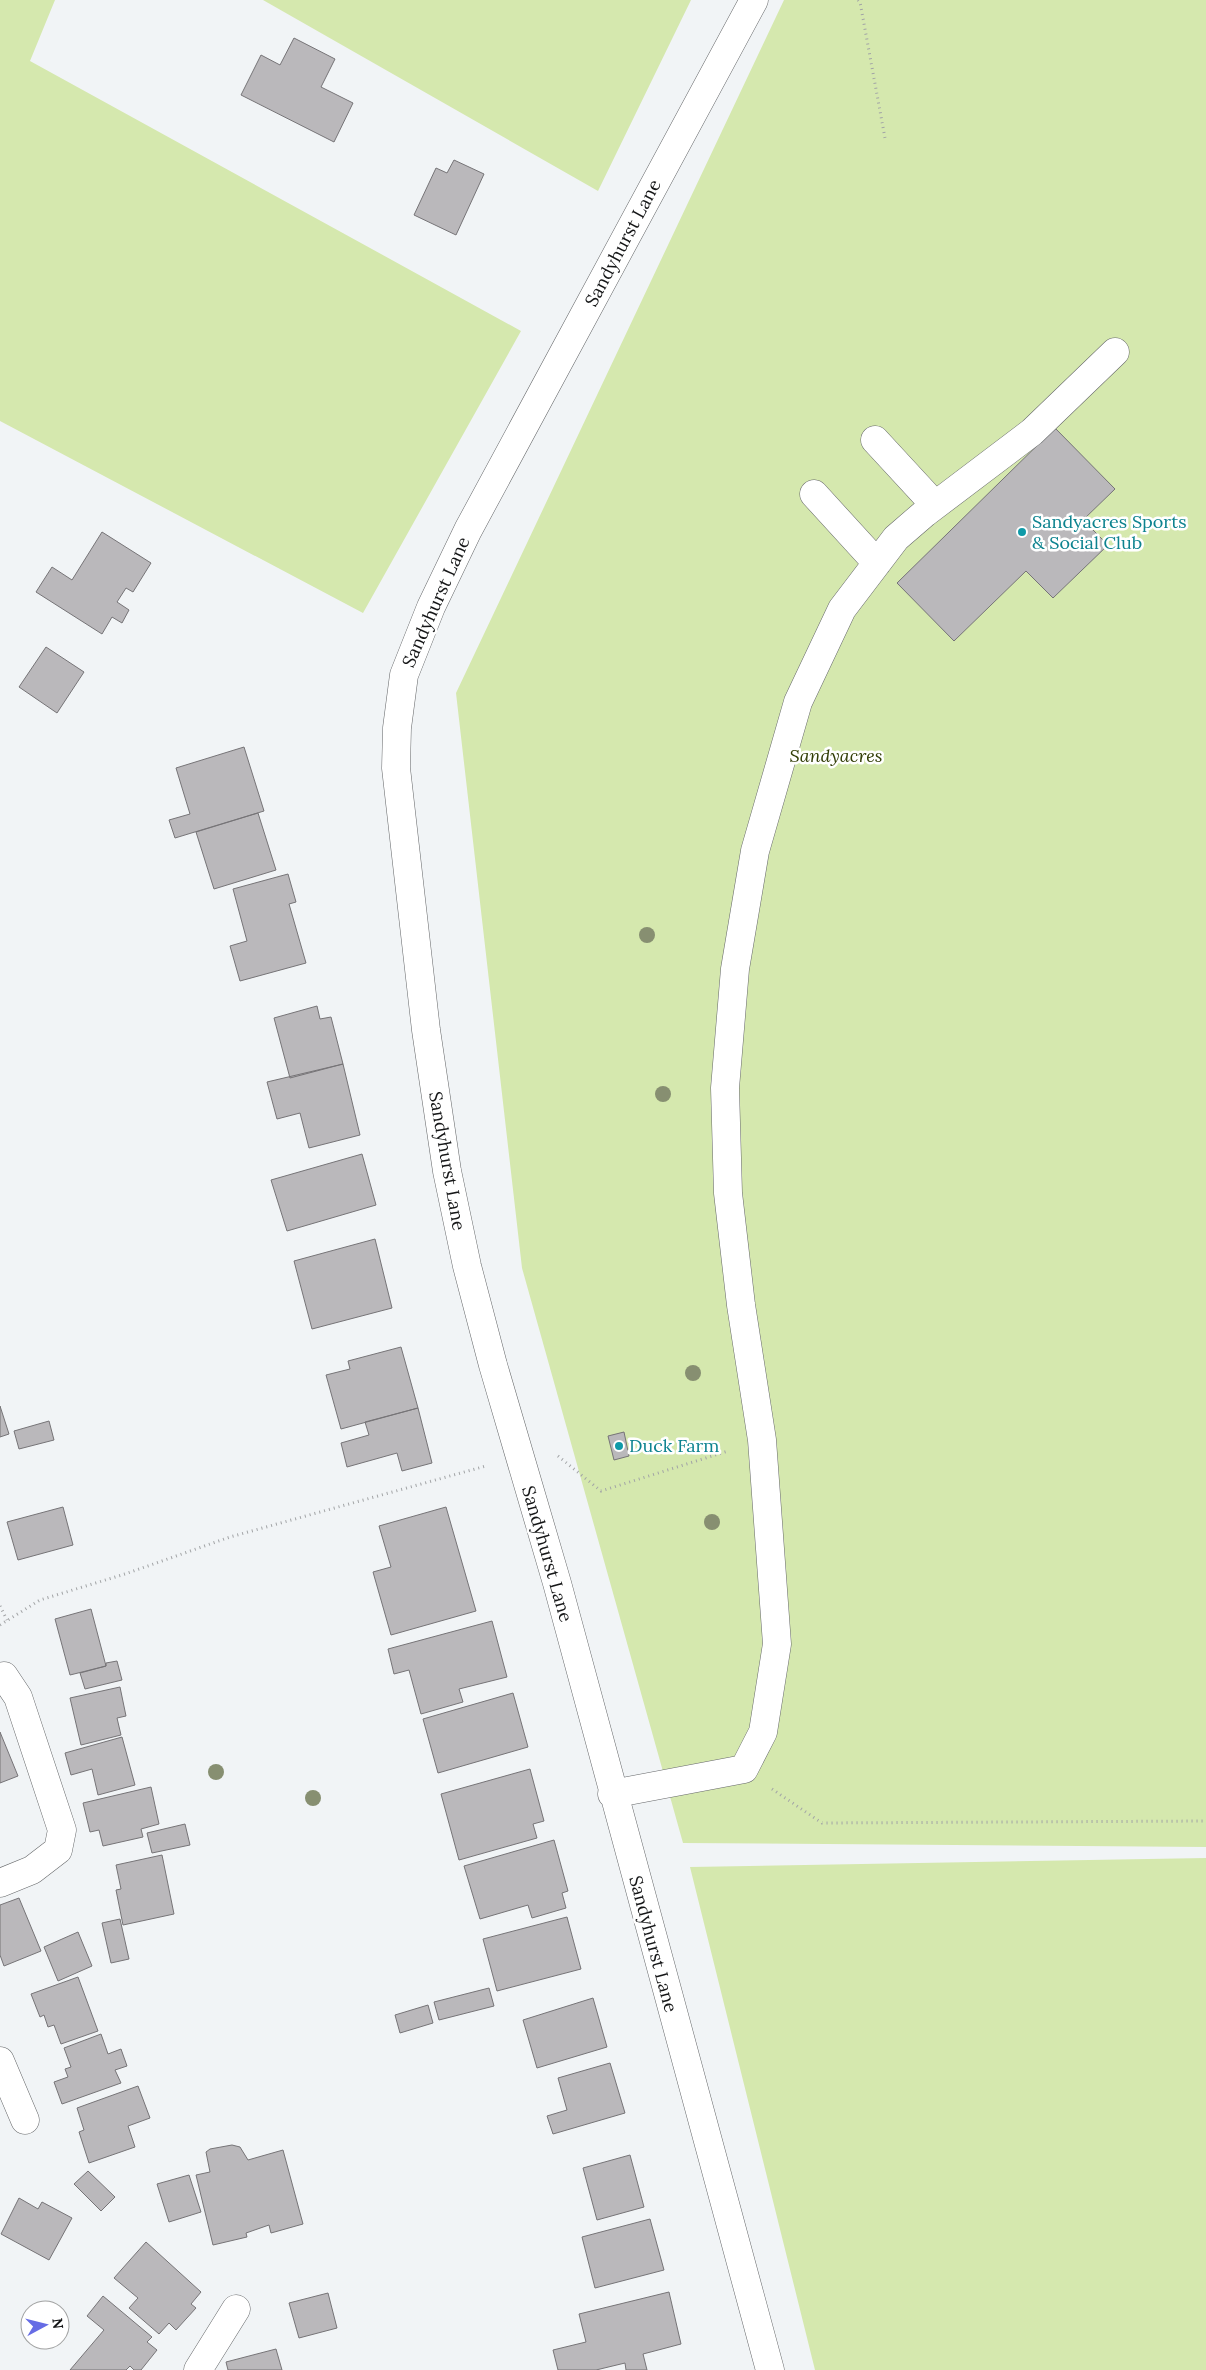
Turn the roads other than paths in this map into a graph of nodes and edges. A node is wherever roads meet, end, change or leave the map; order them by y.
1 (754, 0) edge
2 (1115, 352) dead end
3 (875, 440) dead end
4 (814, 494) dead end
5 (935, 505) junction
6 (877, 563) junction
7 (4, 1676) dead end
8 (612, 1794) junction
9 (0, 1882) edge
10 (0, 2060) edge
11 (25, 2120) dead end
12 (236, 2310) dead end
13 (198, 2370) edge
14 (770, 2370) edge

1 - 8 street, Sandyhurst Lane
2 - 5 street
3 - 5 street
4 - 6 street
5 - 6 street
6 - 8 street
7 - 9 street
8 - 14 street, Sandyhurst Lane
10 - 11 street
12 - 13 street

